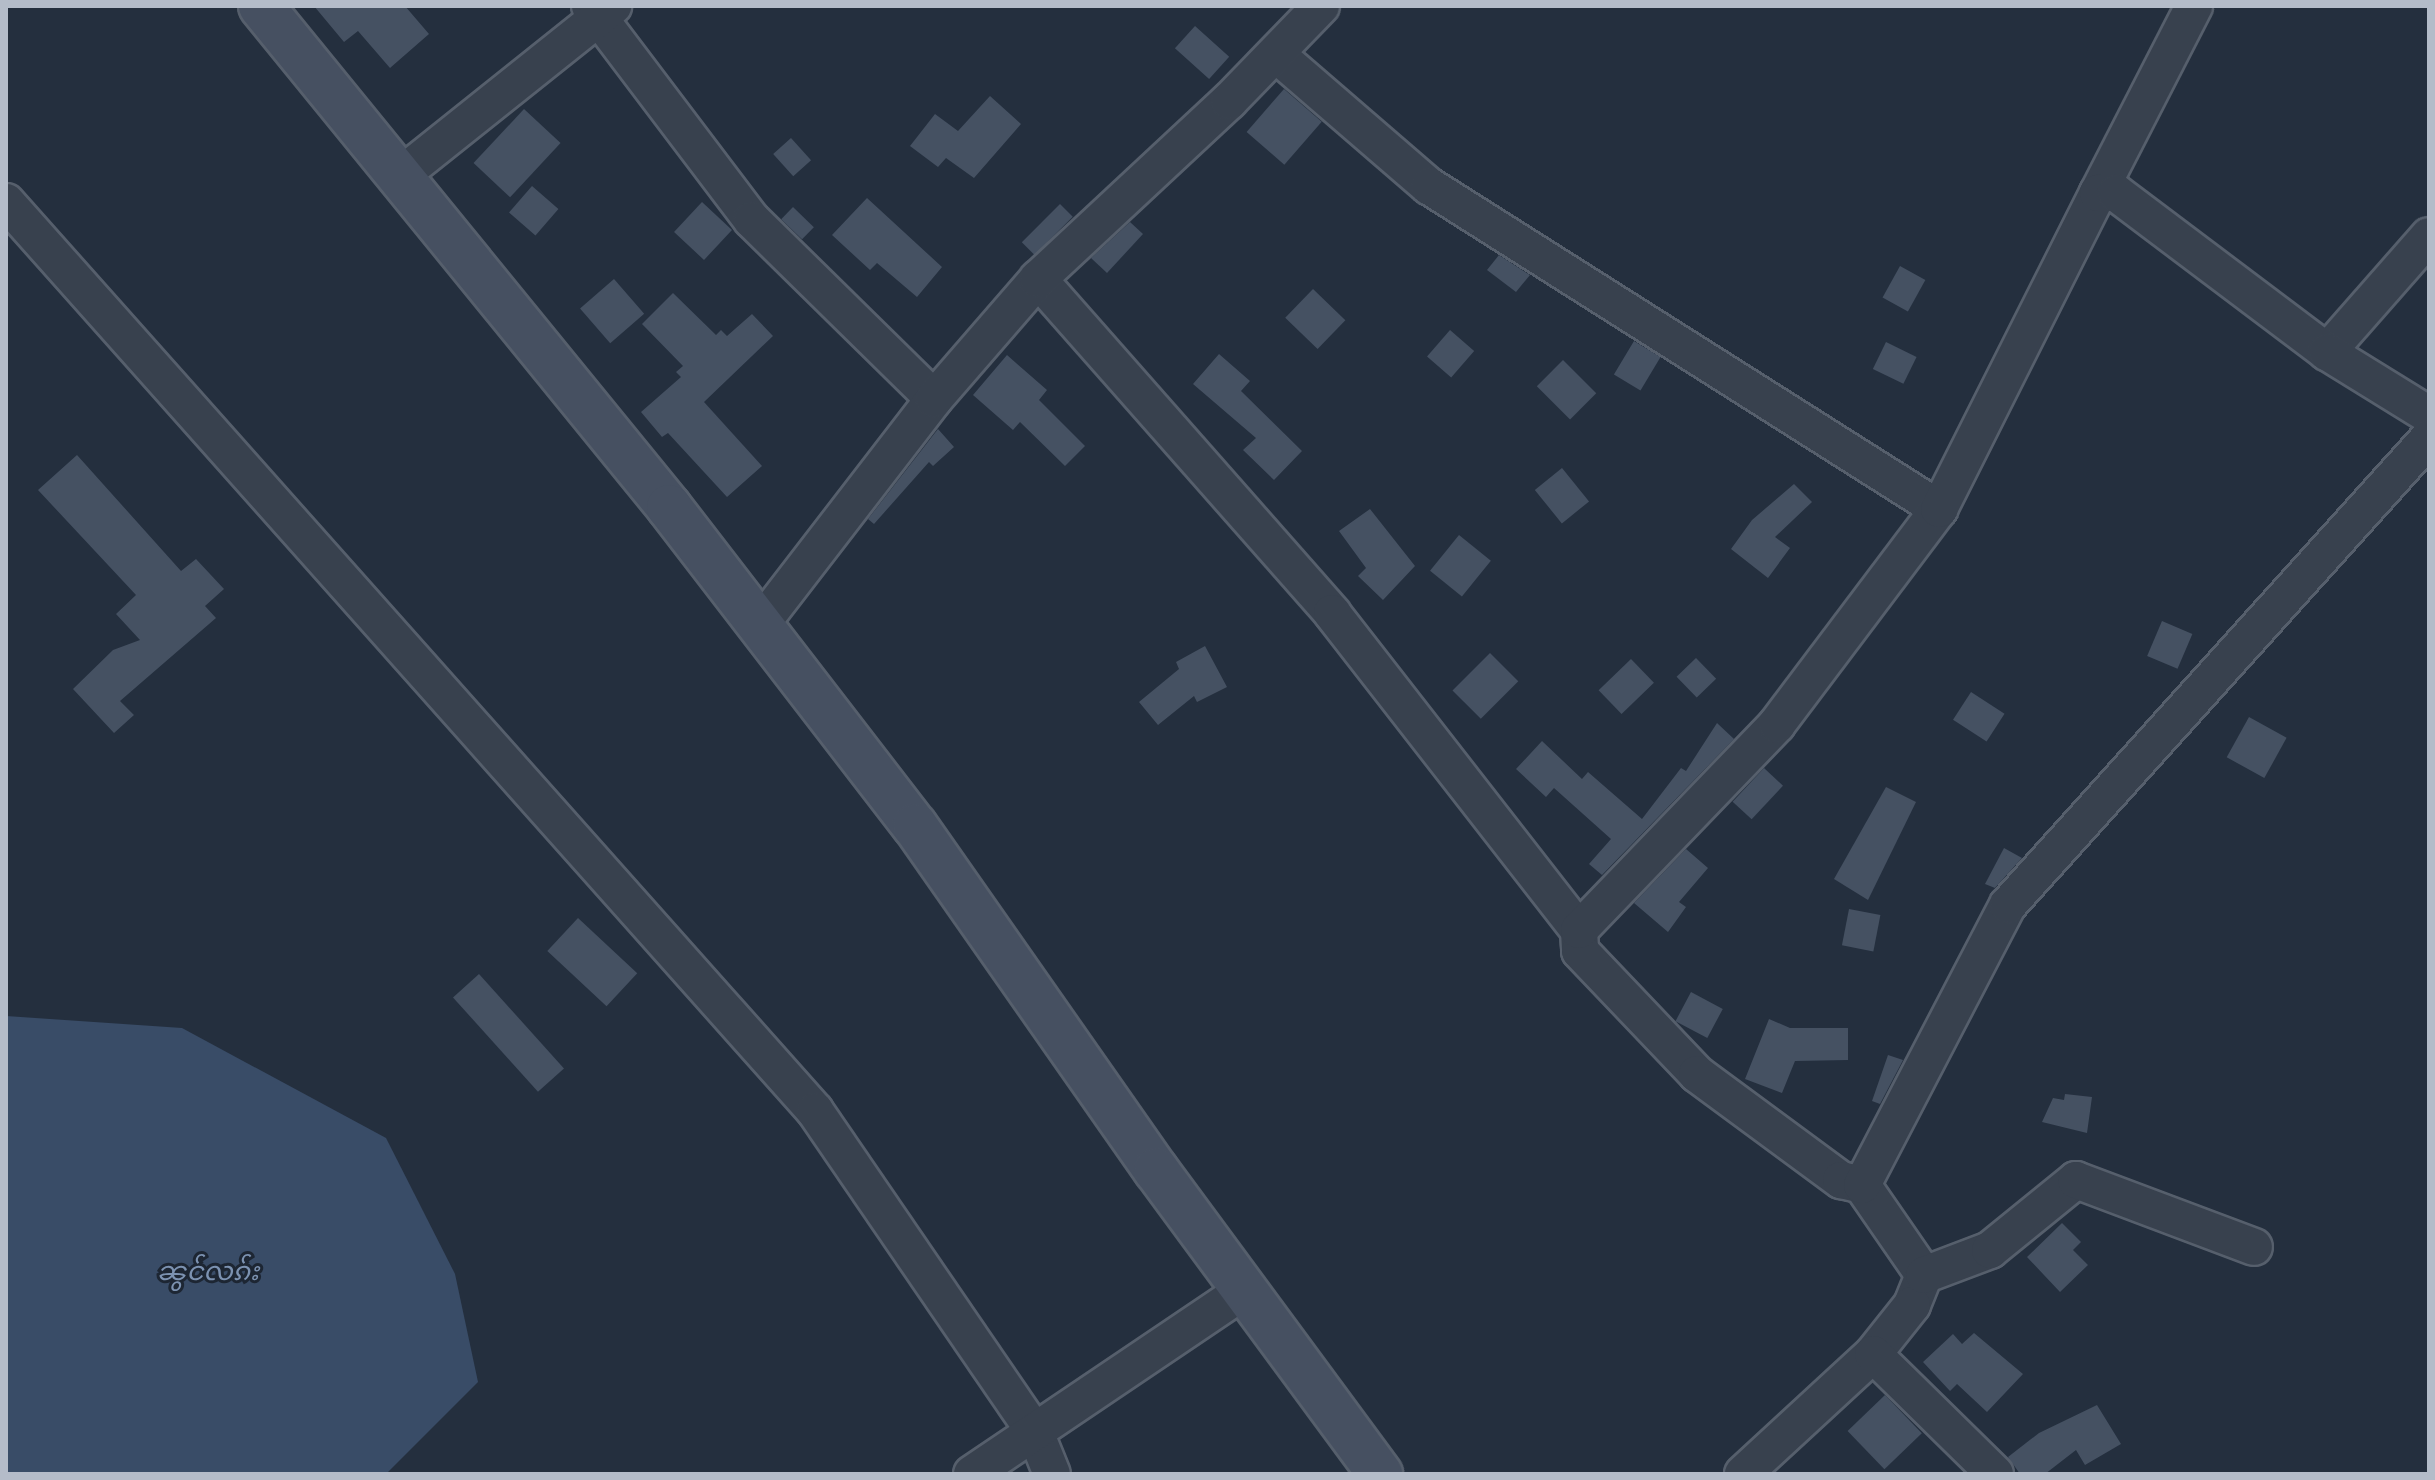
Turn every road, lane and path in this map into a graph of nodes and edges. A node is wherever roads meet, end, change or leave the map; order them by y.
1 (261, 6) edge
2 (1321, 6) edge
3 (2194, 6) edge
4 (602, 9) edge
5 (1277, 55) junction
6 (400, 176) junction
7 (2098, 193) junction
8 (6, 202) edge
9 (2429, 236) edge
10 (1038, 279) junction
11 (2327, 352) junction
12 (934, 399) junction
13 (2429, 415) edge
14 (2429, 438) edge
15 (1939, 509) junction
16 (760, 625) junction
17 (1579, 930) junction
18 (1862, 1185) junction
19 (2254, 1247) dead end
20 (1924, 1275) junction
21 (1245, 1290) junction
22 (1873, 1354) junction
23 (1035, 1432) junction
24 (972, 1474) edge
25 (1052, 1474) edge
26 (1380, 1474) edge
27 (1743, 1474) edge
28 (1995, 1474) edge

1 - 6 main road
2 - 5 street
3 - 7 street
4 - 6 street
4 - 12 street
5 - 10 street
5 - 15 street
6 - 16 main road
7 - 11 street
7 - 15 street
8 - 23 street
9 - 11 street
10 - 12 street
10 - 17 street
11 - 13 street
12 - 16 street
14 - 18 street
15 - 17 street
16 - 21 main road
17 - 18 street
18 - 20 street
19 - 20 street
20 - 22 street
21 - 23 street
21 - 26 main road
22 - 27 street
22 - 28 street
23 - 24 street
23 - 25 street

